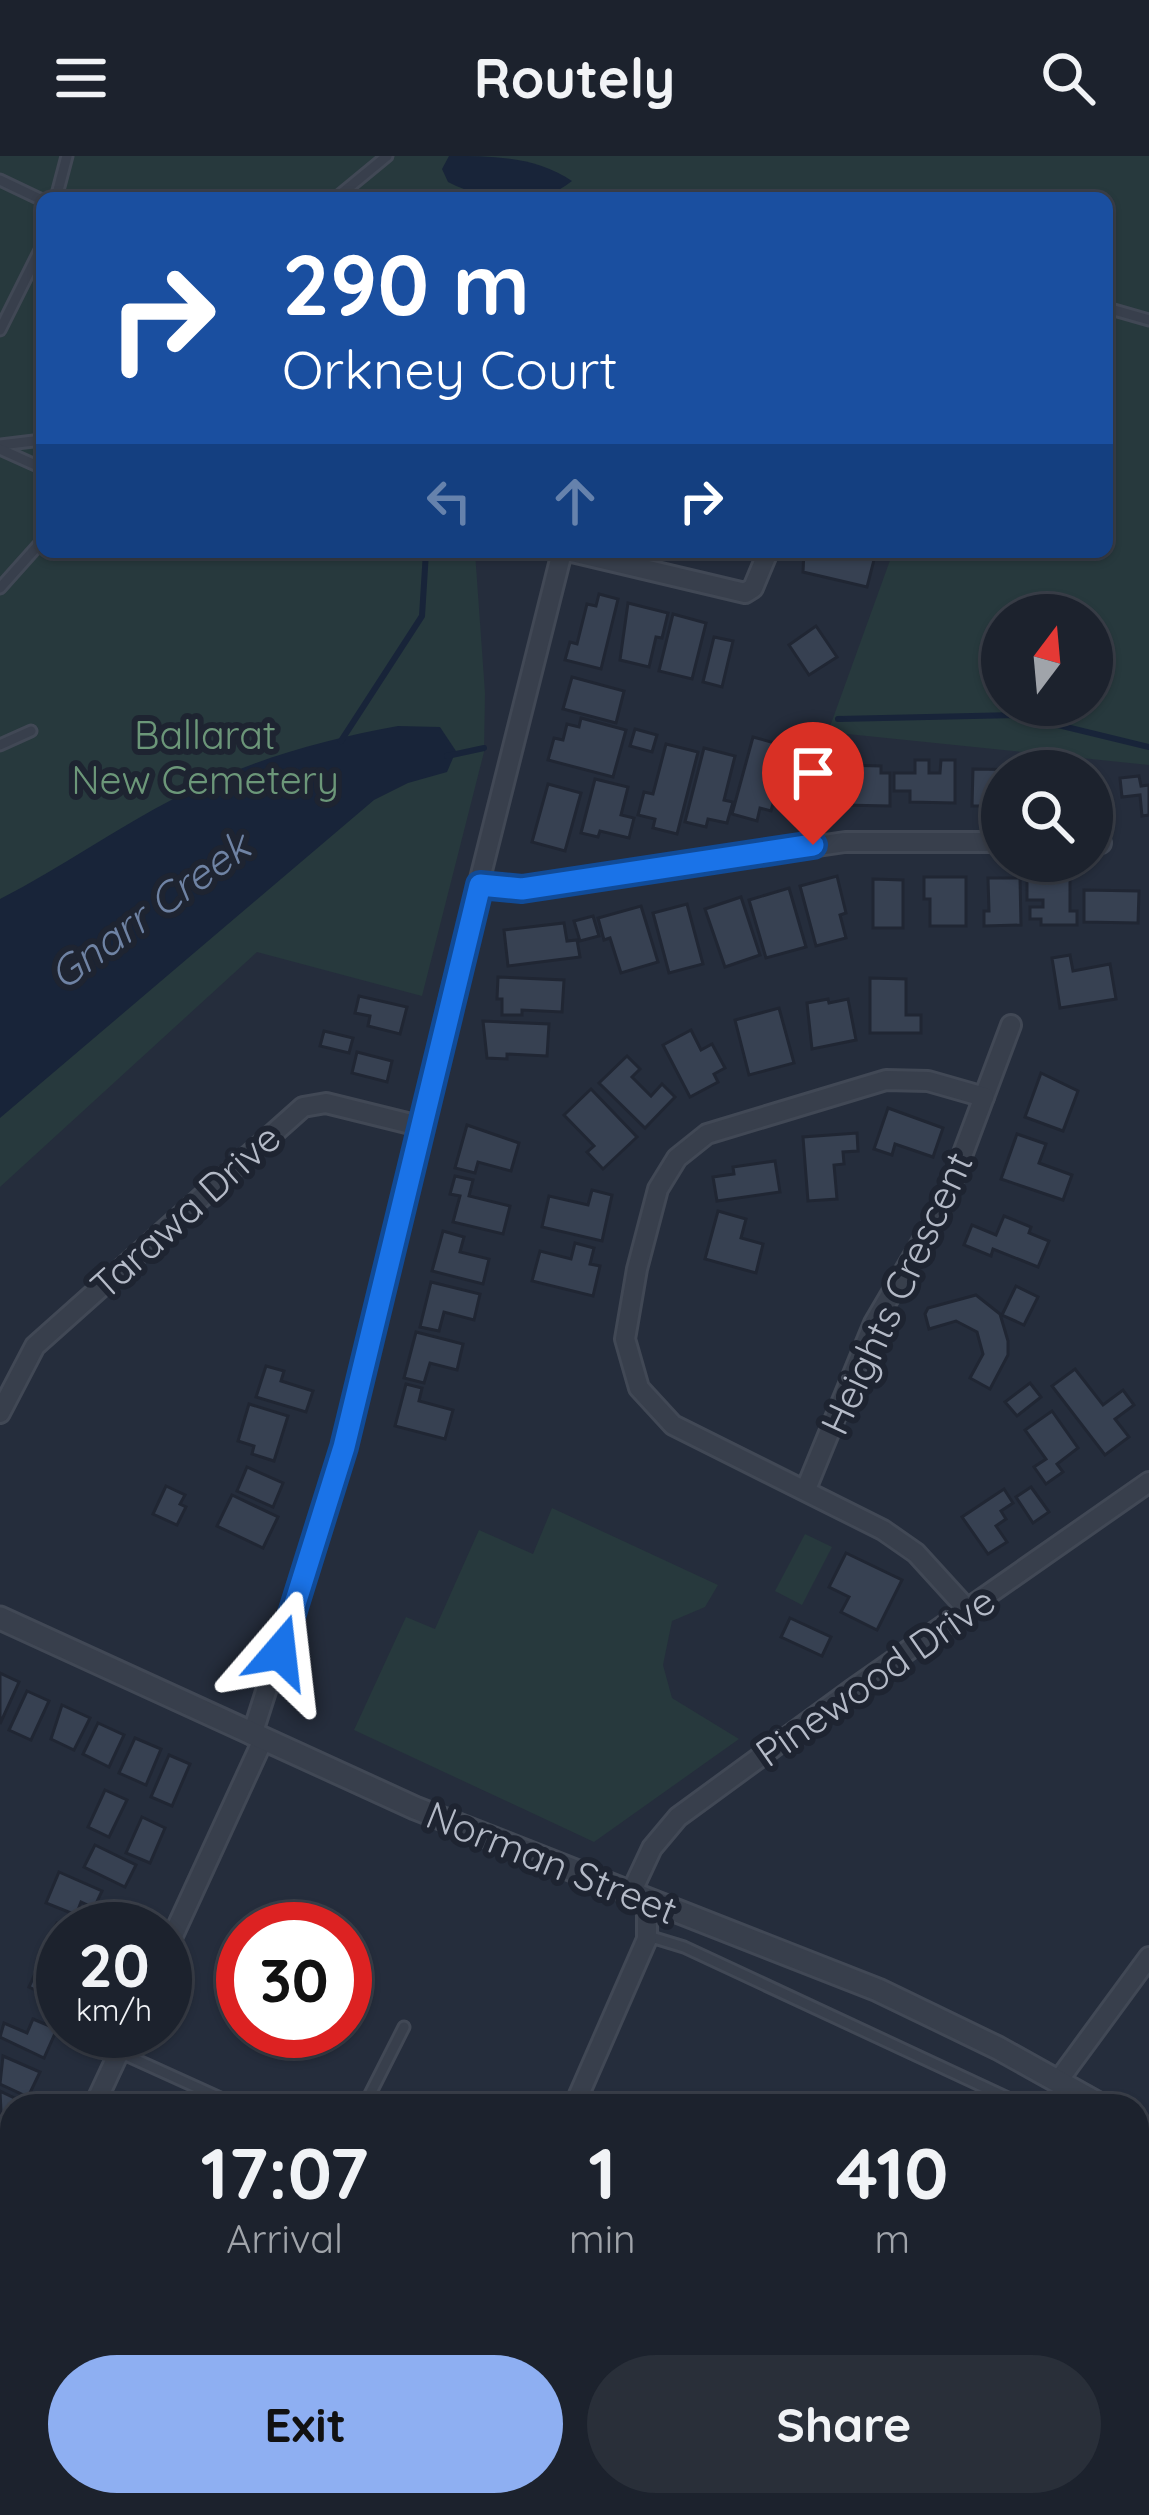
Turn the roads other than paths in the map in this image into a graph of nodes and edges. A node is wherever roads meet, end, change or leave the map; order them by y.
1 (67, 156) edge
2 (387, 156) edge
3 (0, 180) edge
4 (58, 192) edge
5 (343, 192) edge
6 (36, 197) edge
7 (36, 258) edge
8 (1113, 310) edge
9 (1149, 320) edge
10 (0, 330) edge
11 (36, 441) edge
12 (0, 447) edge
13 (36, 465) edge
14 (36, 548) edge
15 (561, 558) edge
16 (597, 558) edge
17 (765, 558) edge
18 (0, 588) edge
19 (31, 731) dead end
20 (0, 745) edge
21 (981, 842) edge
22 (480, 885) junction
23 (1011, 1025) dead end
24 (984, 1097) junction
25 (419, 1126) junction
26 (0, 1413) edge
27 (1149, 1482) edge
28 (806, 1489) junction
29 (967, 1610) junction
30 (0, 1618) edge
31 (257, 1737) junction
32 (638, 1898) junction
33 (186, 1902) edge
34 (647, 1936) junction
35 (1149, 1957) edge
36 (404, 2027) dead end
37 (116, 2058) edge
38 (132, 2058) edge
39 (1058, 2080) junction
40 (100, 2094) edge
41 (212, 2094) edge
42 (370, 2094) edge
43 (579, 2094) edge
44 (999, 2094) edge
45 (1071, 2094) edge

1 - 4 lane
2 - 5 lane
3 - 6 lane
7 - 10 lane
8 - 9 lane
11 - 12 lane
12 - 13 lane
14 - 18 lane
15 - 22 street
16 - 17 street
19 - 20 lane
21 - 22 street
22 - 25 street
23 - 24 street, Heights Crescent
24 - 28 street, Heights Crescent
24 - 28 street
25 - 26 street, Tarawa Drive
25 - 31 street
27 - 29 street, Pinewood Drive
28 - 29 street
29 - 32 street, Pinewood Drive
30 - 31 street, Norman Street
31 - 32 street, Norman Street
31 - 33 street
32 - 34 street
32 - 39 street, Norman Street
34 - 43 street
34 - 44 lane, Norman Street
35 - 39 street
36 - 42 lane
37 - 40 street
38 - 41 lane
39 - 45 street, Norman Street

